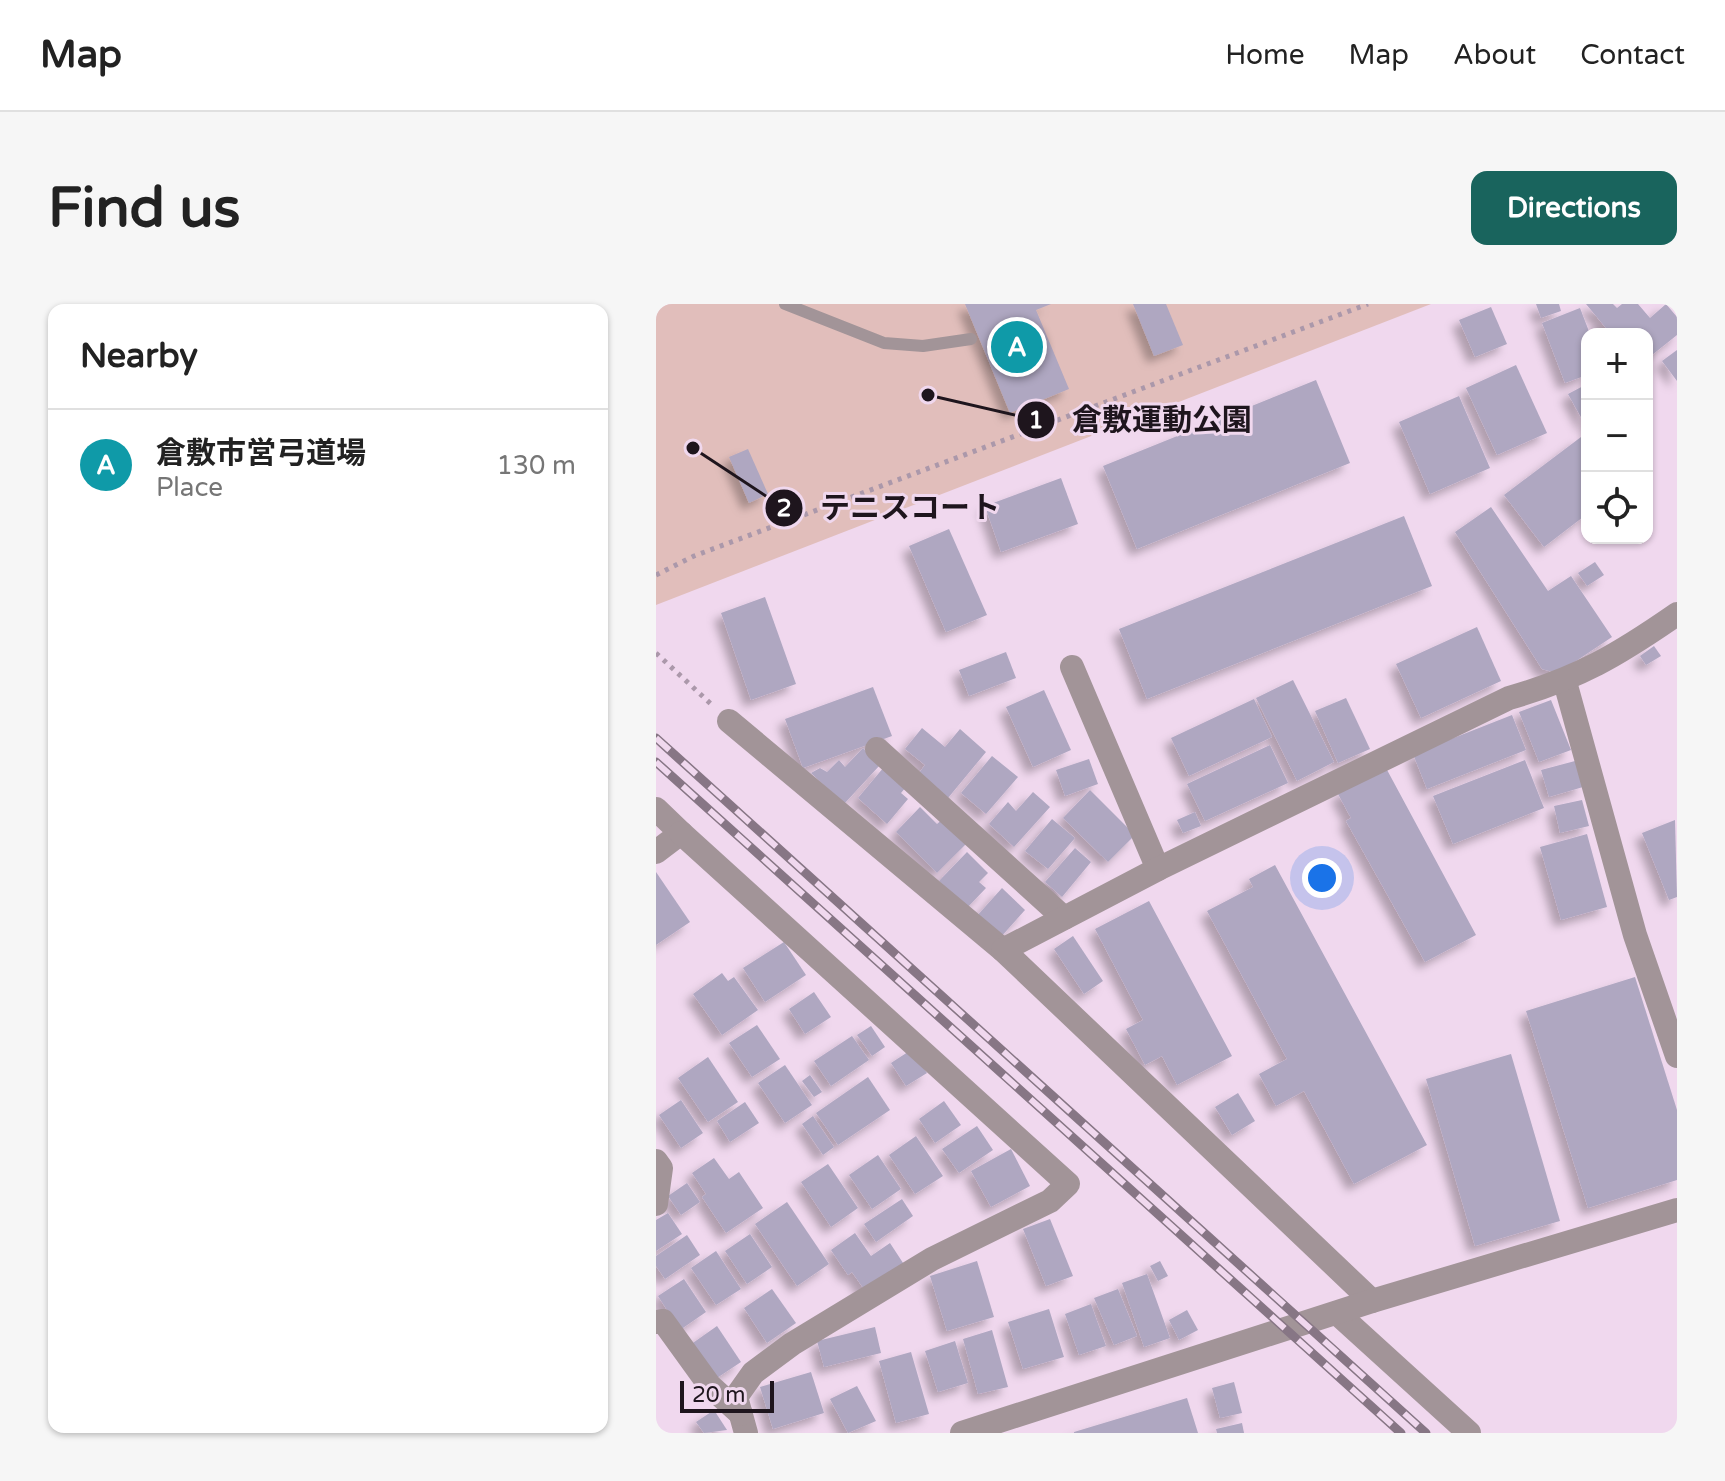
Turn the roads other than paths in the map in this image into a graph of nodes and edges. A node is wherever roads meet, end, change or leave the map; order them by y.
1 (785, 304) edge
2 (971, 339) dead end
3 (1677, 614) edge
4 (1072, 667) dead end
5 (1565, 682) junction
6 (729, 721) road end
7 (877, 749) dead end
8 (656, 809) edge
9 (681, 833) junction
10 (656, 852) edge
11 (1158, 869) junction
12 (1064, 918) junction
13 (1003, 950) junction
14 (1677, 1056) edge
15 (656, 1161) edge
16 (656, 1204) edge
17 (1677, 1210) edge
18 (1372, 1301) junction
19 (1337, 1313) junction
20 (656, 1322) edge
21 (743, 1423) edge
22 (962, 1433) edge
23 (1469, 1433) edge

1 - 2 lane
3 - 5 street
4 - 11 street
5 - 11 street
5 - 14 street
6 - 13 street
7 - 12 street
8 - 9 street
9 - 10 street
9 - 21 street
11 - 12 street
12 - 13 street
13 - 18 street
15 - 16 street
17 - 18 street
18 - 19 street
19 - 22 street
19 - 23 street
20 - 21 street

